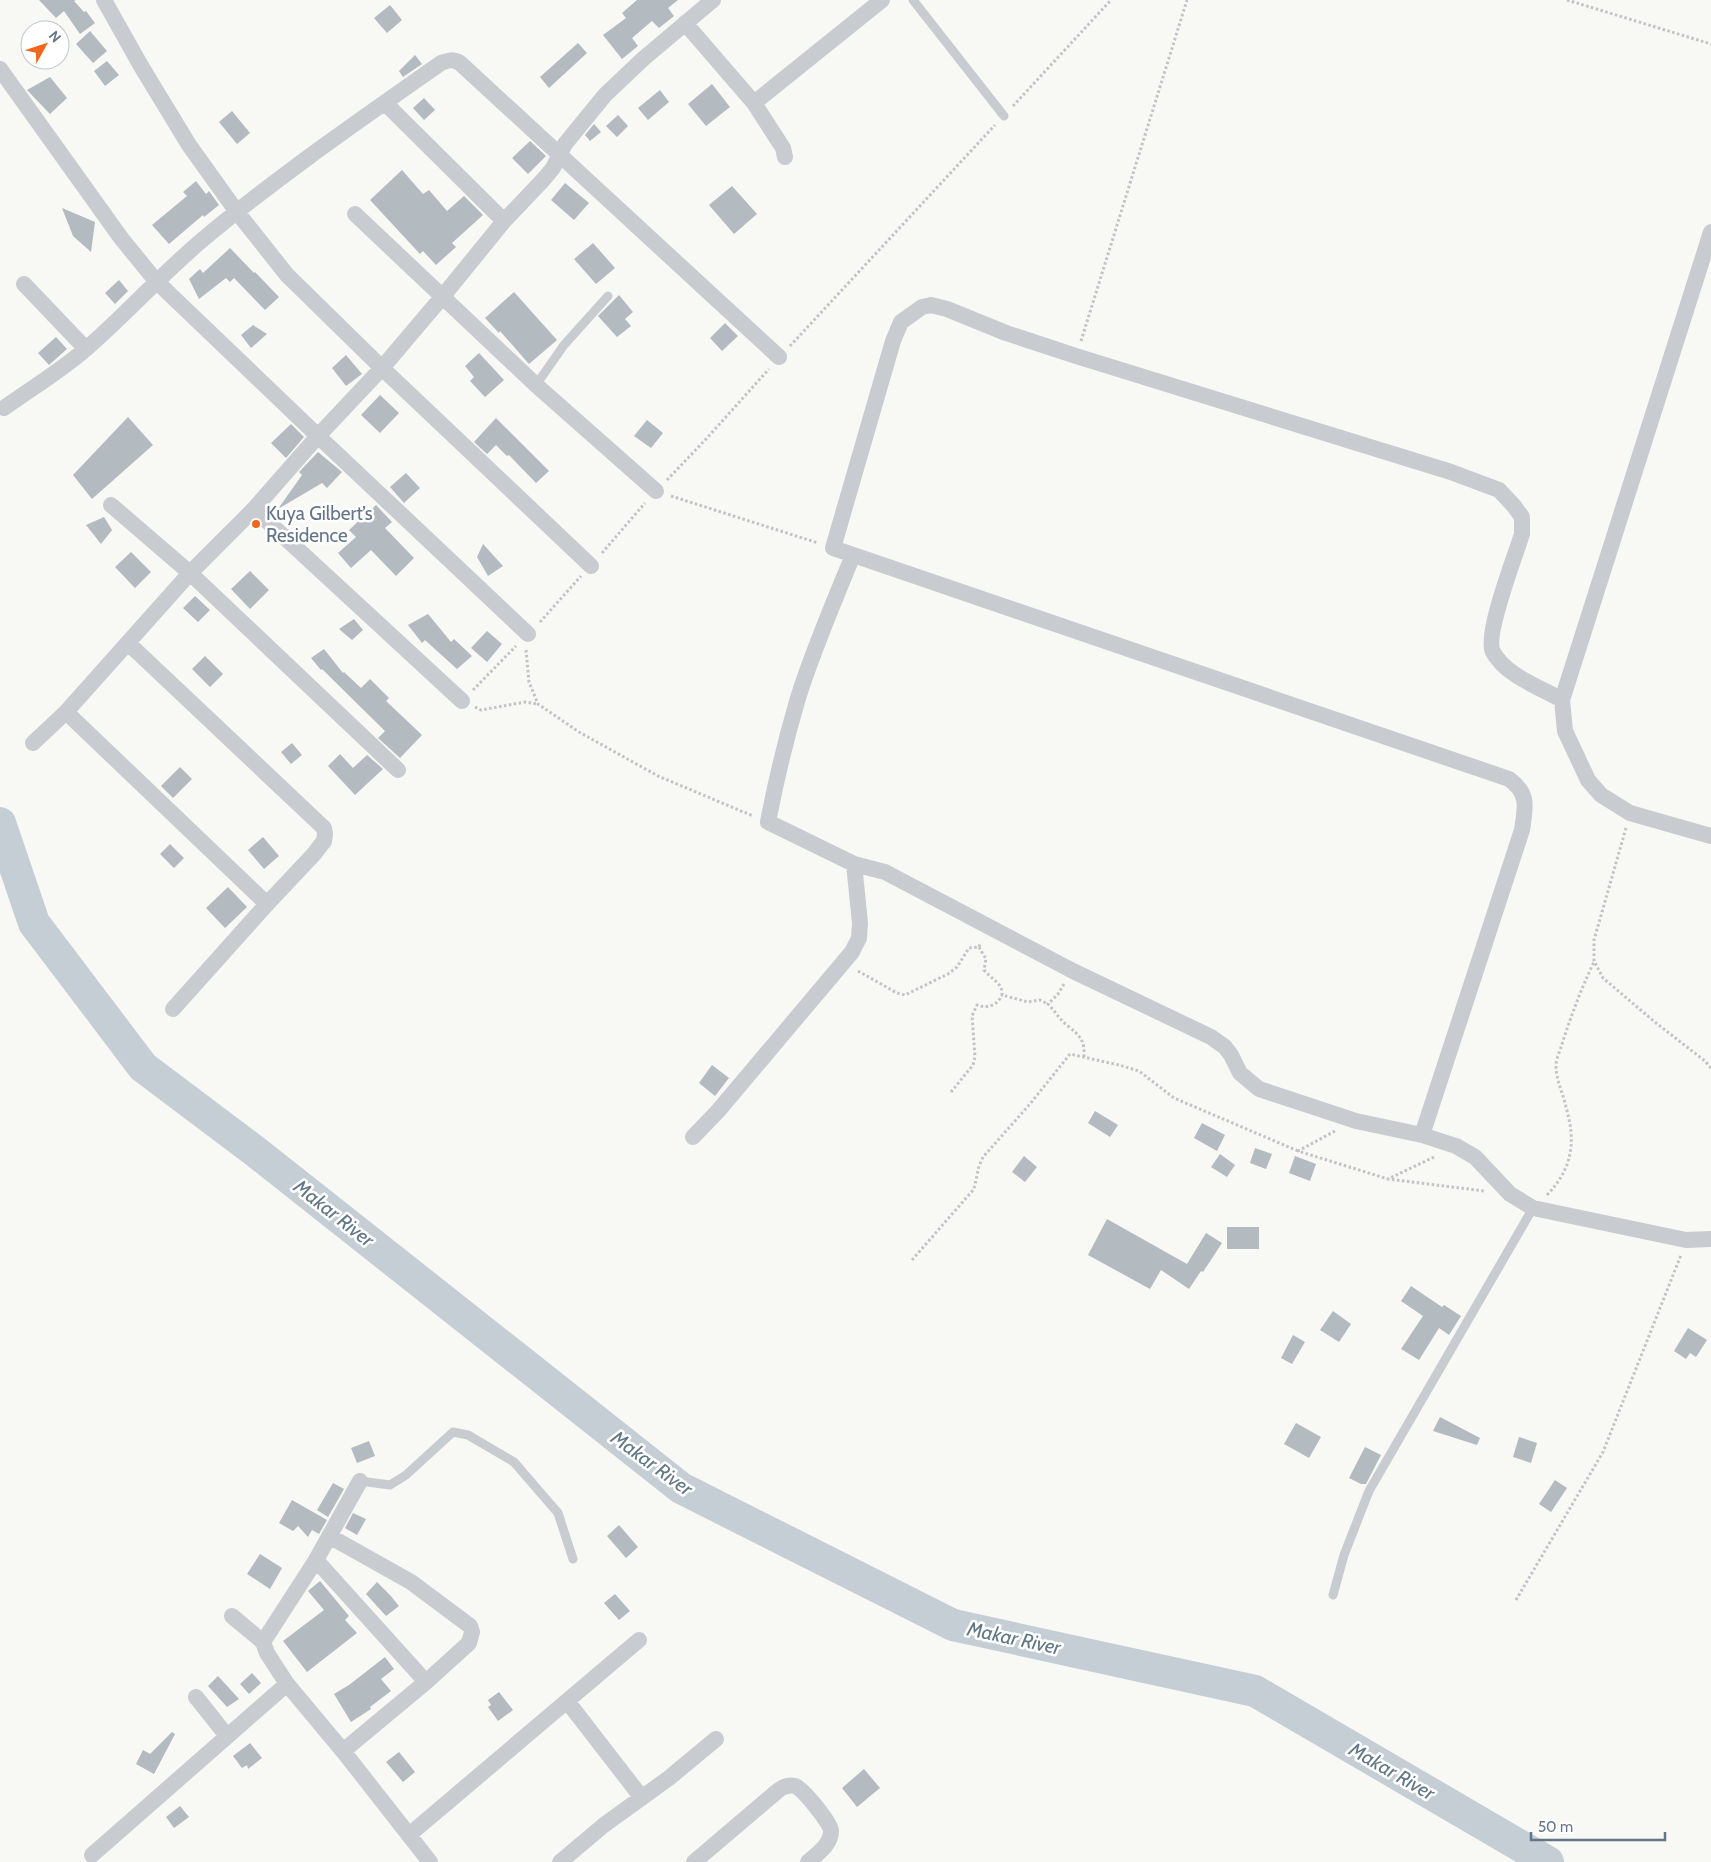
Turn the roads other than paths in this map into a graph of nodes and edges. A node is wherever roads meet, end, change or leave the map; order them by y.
1 (104, 0) edge
2 (712, 0) edge
3 (882, 0) edge
4 (913, 0) edge
5 (685, 23) junction
6 (0, 69) edge
7 (385, 103) junction
8 (754, 103) junction
9 (1004, 116) dead end
10 (559, 156) junction
11 (785, 157) dead end
12 (237, 212) junction
13 (355, 214) dead end
14 (504, 220) junction
15 (1711, 232) edge
16 (156, 280) junction
17 (24, 284) dead end
18 (443, 296) junction
19 (608, 296) dead end
20 (86, 349) junction
21 (779, 357) dead end
22 (382, 368) junction
23 (536, 385) junction
24 (4, 408) dead end
25 (318, 436) junction
26 (656, 491) road end
27 (111, 505) dead end
28 (254, 509) junction
29 (853, 555) junction
30 (591, 566) dead end
31 (190, 573) junction
32 (528, 634) road end
33 (128, 644) junction
34 (1562, 700) junction
35 (462, 701) road end
36 (66, 712) junction
37 (33, 743) dead end
38 (398, 770) dead end
39 (1711, 836) edge
40 (854, 864) junction
41 (267, 904) junction
42 (173, 1009) dead end
43 (1422, 1135) junction
44 (693, 1137) dead end
45 (1533, 1208) junction
46 (1711, 1238) edge
47 (360, 1482) joint
48 (329, 1536) junction
49 (573, 1559) dead end
50 (316, 1560) junction
51 (1333, 1595) dead end
52 (232, 1616) dead end
53 (639, 1640) dead end
54 (263, 1642) junction
55 (426, 1682) junction
56 (287, 1684) junction
57 (196, 1697) dead end
58 (567, 1700) junction
59 (227, 1736) junction
60 (716, 1739) dead end
61 (343, 1751) junction
62 (642, 1798) junction
63 (409, 1835) junction
64 (92, 1855) dead end
65 (430, 1862) edge
66 (560, 1862) edge
67 (694, 1862) edge
68 (808, 1862) edge

1 - 12 street
2 - 5 street
3 - 8 street
4 - 9 lane
5 - 8 street
5 - 10 street
6 - 16 street
7 - 10 street
7 - 12 street
7 - 14 street
8 - 11 street
10 - 14 street
10 - 21 street
12 - 16 street
12 - 22 street
13 - 18 street
14 - 18 street
15 - 34 street
16 - 20 street
16 - 25 street
17 - 20 street
18 - 22 street
18 - 23 street
19 - 23 lane
20 - 24 street
22 - 25 street
22 - 30 street
23 - 26 street
25 - 28 street
25 - 32 street
27 - 31 street
28 - 31 street
28 - 35 street
29 - 34 street
29 - 40 street
29 - 43 street
31 - 33 street
31 - 38 street
33 - 36 street
33 - 41 street
34 - 39 street
36 - 37 street
36 - 41 street
40 - 43 street
40 - 44 street
41 - 42 street
43 - 45 street
45 - 46 street
45 - 51 lane
47 - 48 street
47 - 49 lane
48 - 50 street
48 - 55 street
50 - 54 street
50 - 55 street
52 - 54 street
53 - 58 street
54 - 56 street
55 - 61 street
56 - 59 street
56 - 61 street
57 - 59 street
58 - 62 street
58 - 63 street
59 - 64 street
60 - 62 street
61 - 63 street
62 - 66 street
63 - 65 street
67 - 68 street

